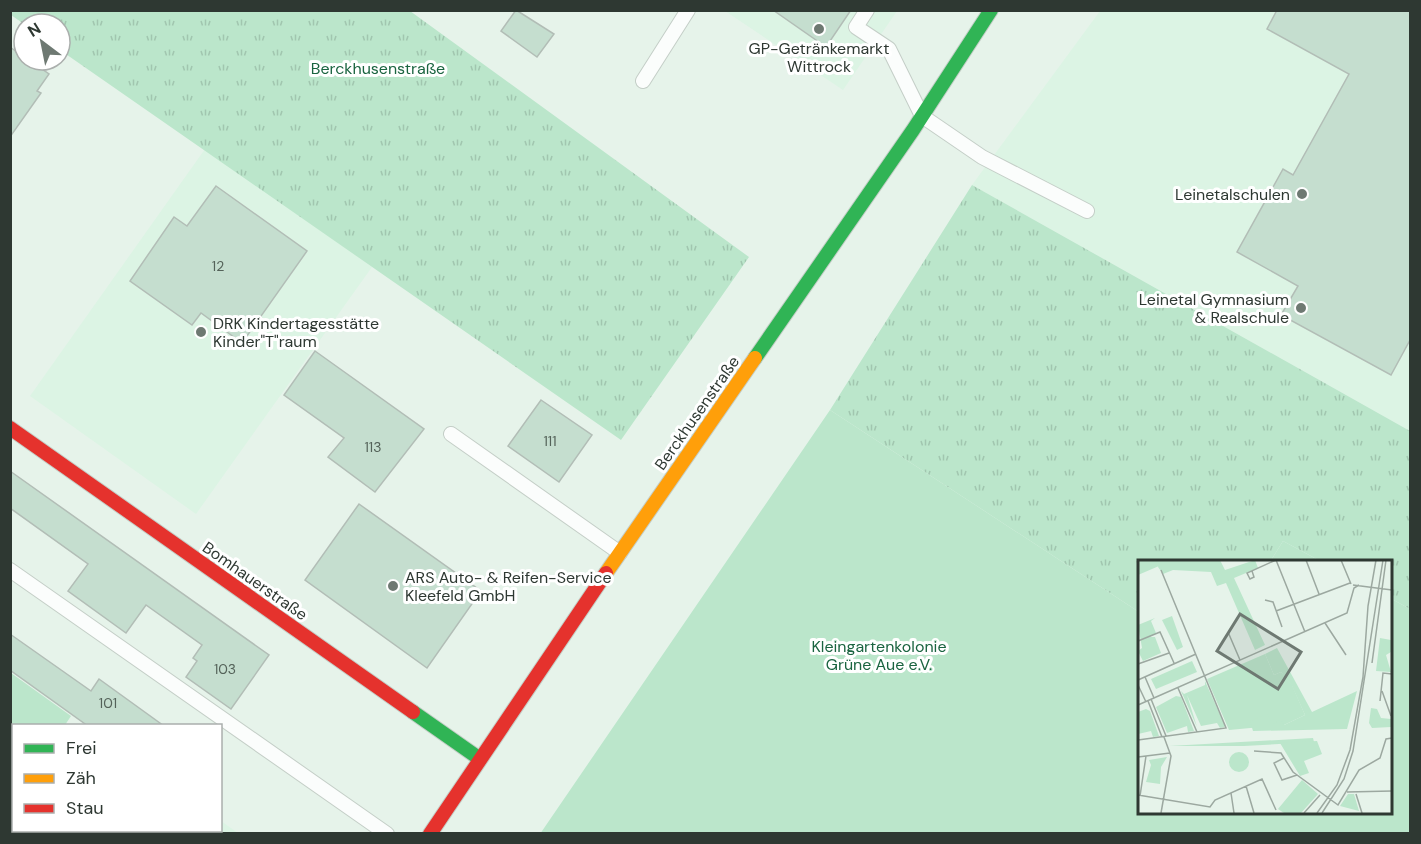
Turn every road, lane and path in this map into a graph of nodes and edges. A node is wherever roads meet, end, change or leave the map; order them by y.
1 (867, 10) edge
2 (991, 10) edge
3 (687, 13) edge
4 (643, 81) dead end
5 (922, 116) junction
6 (1087, 211) dead end
7 (10, 428) edge
8 (451, 434) dead end
9 (620, 553) junction
10 (10, 570) edge
11 (480, 759) junction
12 (387, 834) edge
13 (430, 834) edge

1 - 5 lane
2 - 5 street, Berckhusenstraße
3 - 4 lane
5 - 6 lane
5 - 9 street, Berckhusenstraße
7 - 11 street, Bomhauerstraße
8 - 9 lane
9 - 11 street, Berckhusenstraße
10 - 12 lane
11 - 13 street, Berckhusenstraße

